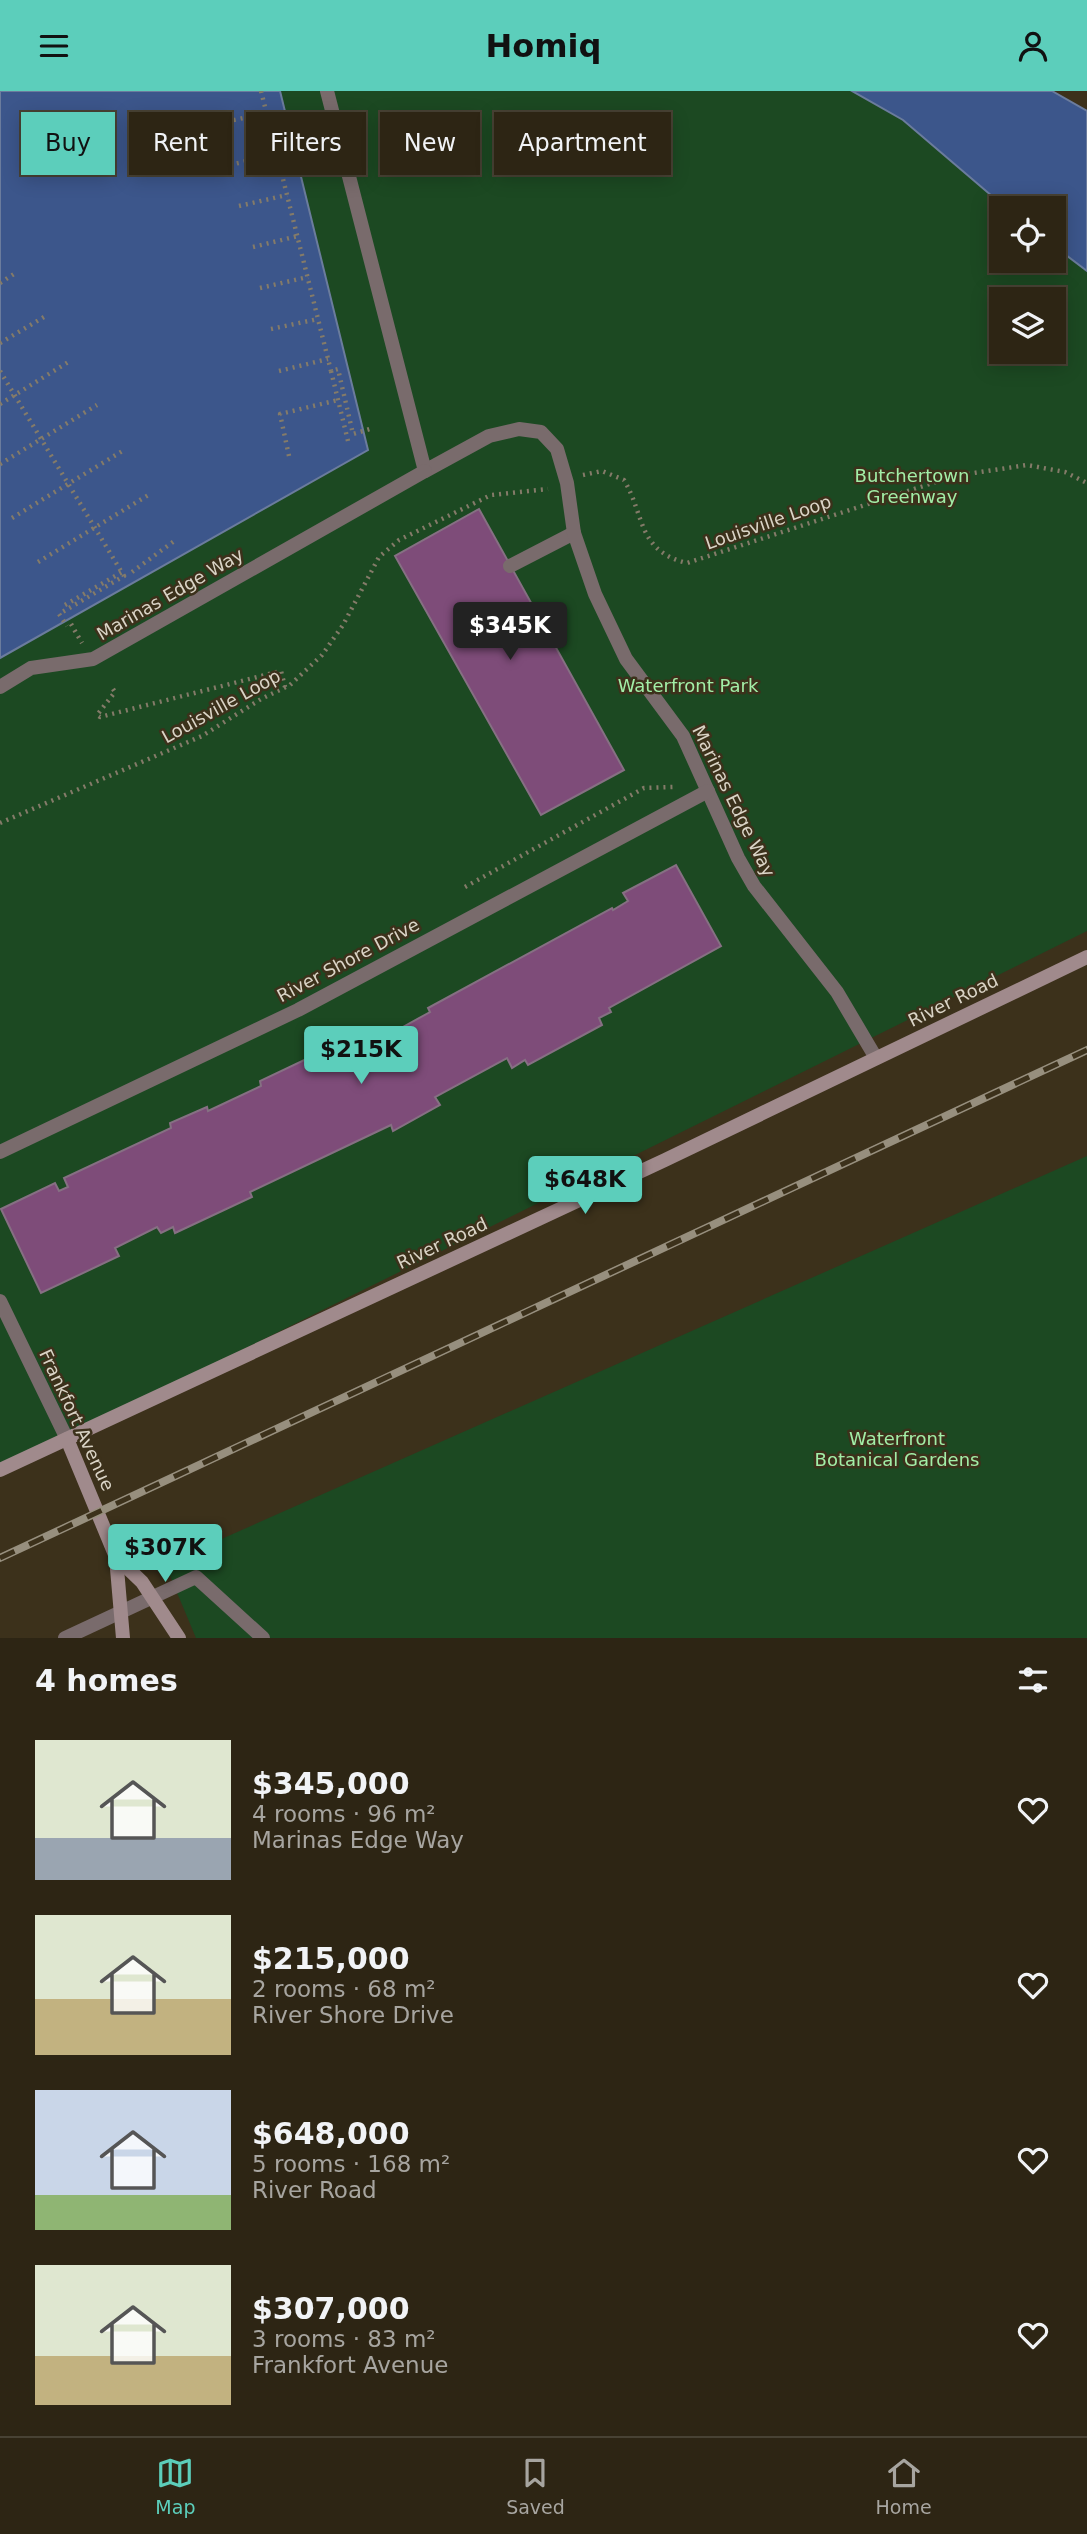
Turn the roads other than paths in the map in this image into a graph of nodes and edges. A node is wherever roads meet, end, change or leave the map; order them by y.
1 (327, 91) edge
2 (425, 471) junction
3 (575, 533) junction
4 (510, 566) dead end
5 (0, 687) edge
6 (708, 791) junction
7 (1087, 957) edge
8 (876, 1058) junction
9 (0, 1152) edge
10 (0, 1301) edge
11 (66, 1439) junction
12 (0, 1469) edge
13 (116, 1557) junction
14 (154, 1599) junction
15 (120, 1614) junction
16 (65, 1638) edge
17 (123, 1638) edge
18 (179, 1638) edge
19 (263, 1638) edge

1 - 2 street
2 - 3 street, Marinas Edge Way
2 - 5 street, Marinas Edge Way
3 - 4 street
3 - 6 street, Marinas Edge Way
6 - 8 street, Marinas Edge Way
6 - 9 street, River Shore Drive
7 - 8 street, River Road
8 - 11 street, River Road
10 - 11 street, Frankfort Avenue
11 - 12 street, River Road
11 - 13 street, Frankfort Avenue
13 - 14 street, Frankfort Avenue
13 - 15 street, Frankfort Avenue
14 - 15 street
14 - 18 street, Frankfort Avenue
14 - 19 street
15 - 16 street
15 - 17 street, Frankfort Avenue

